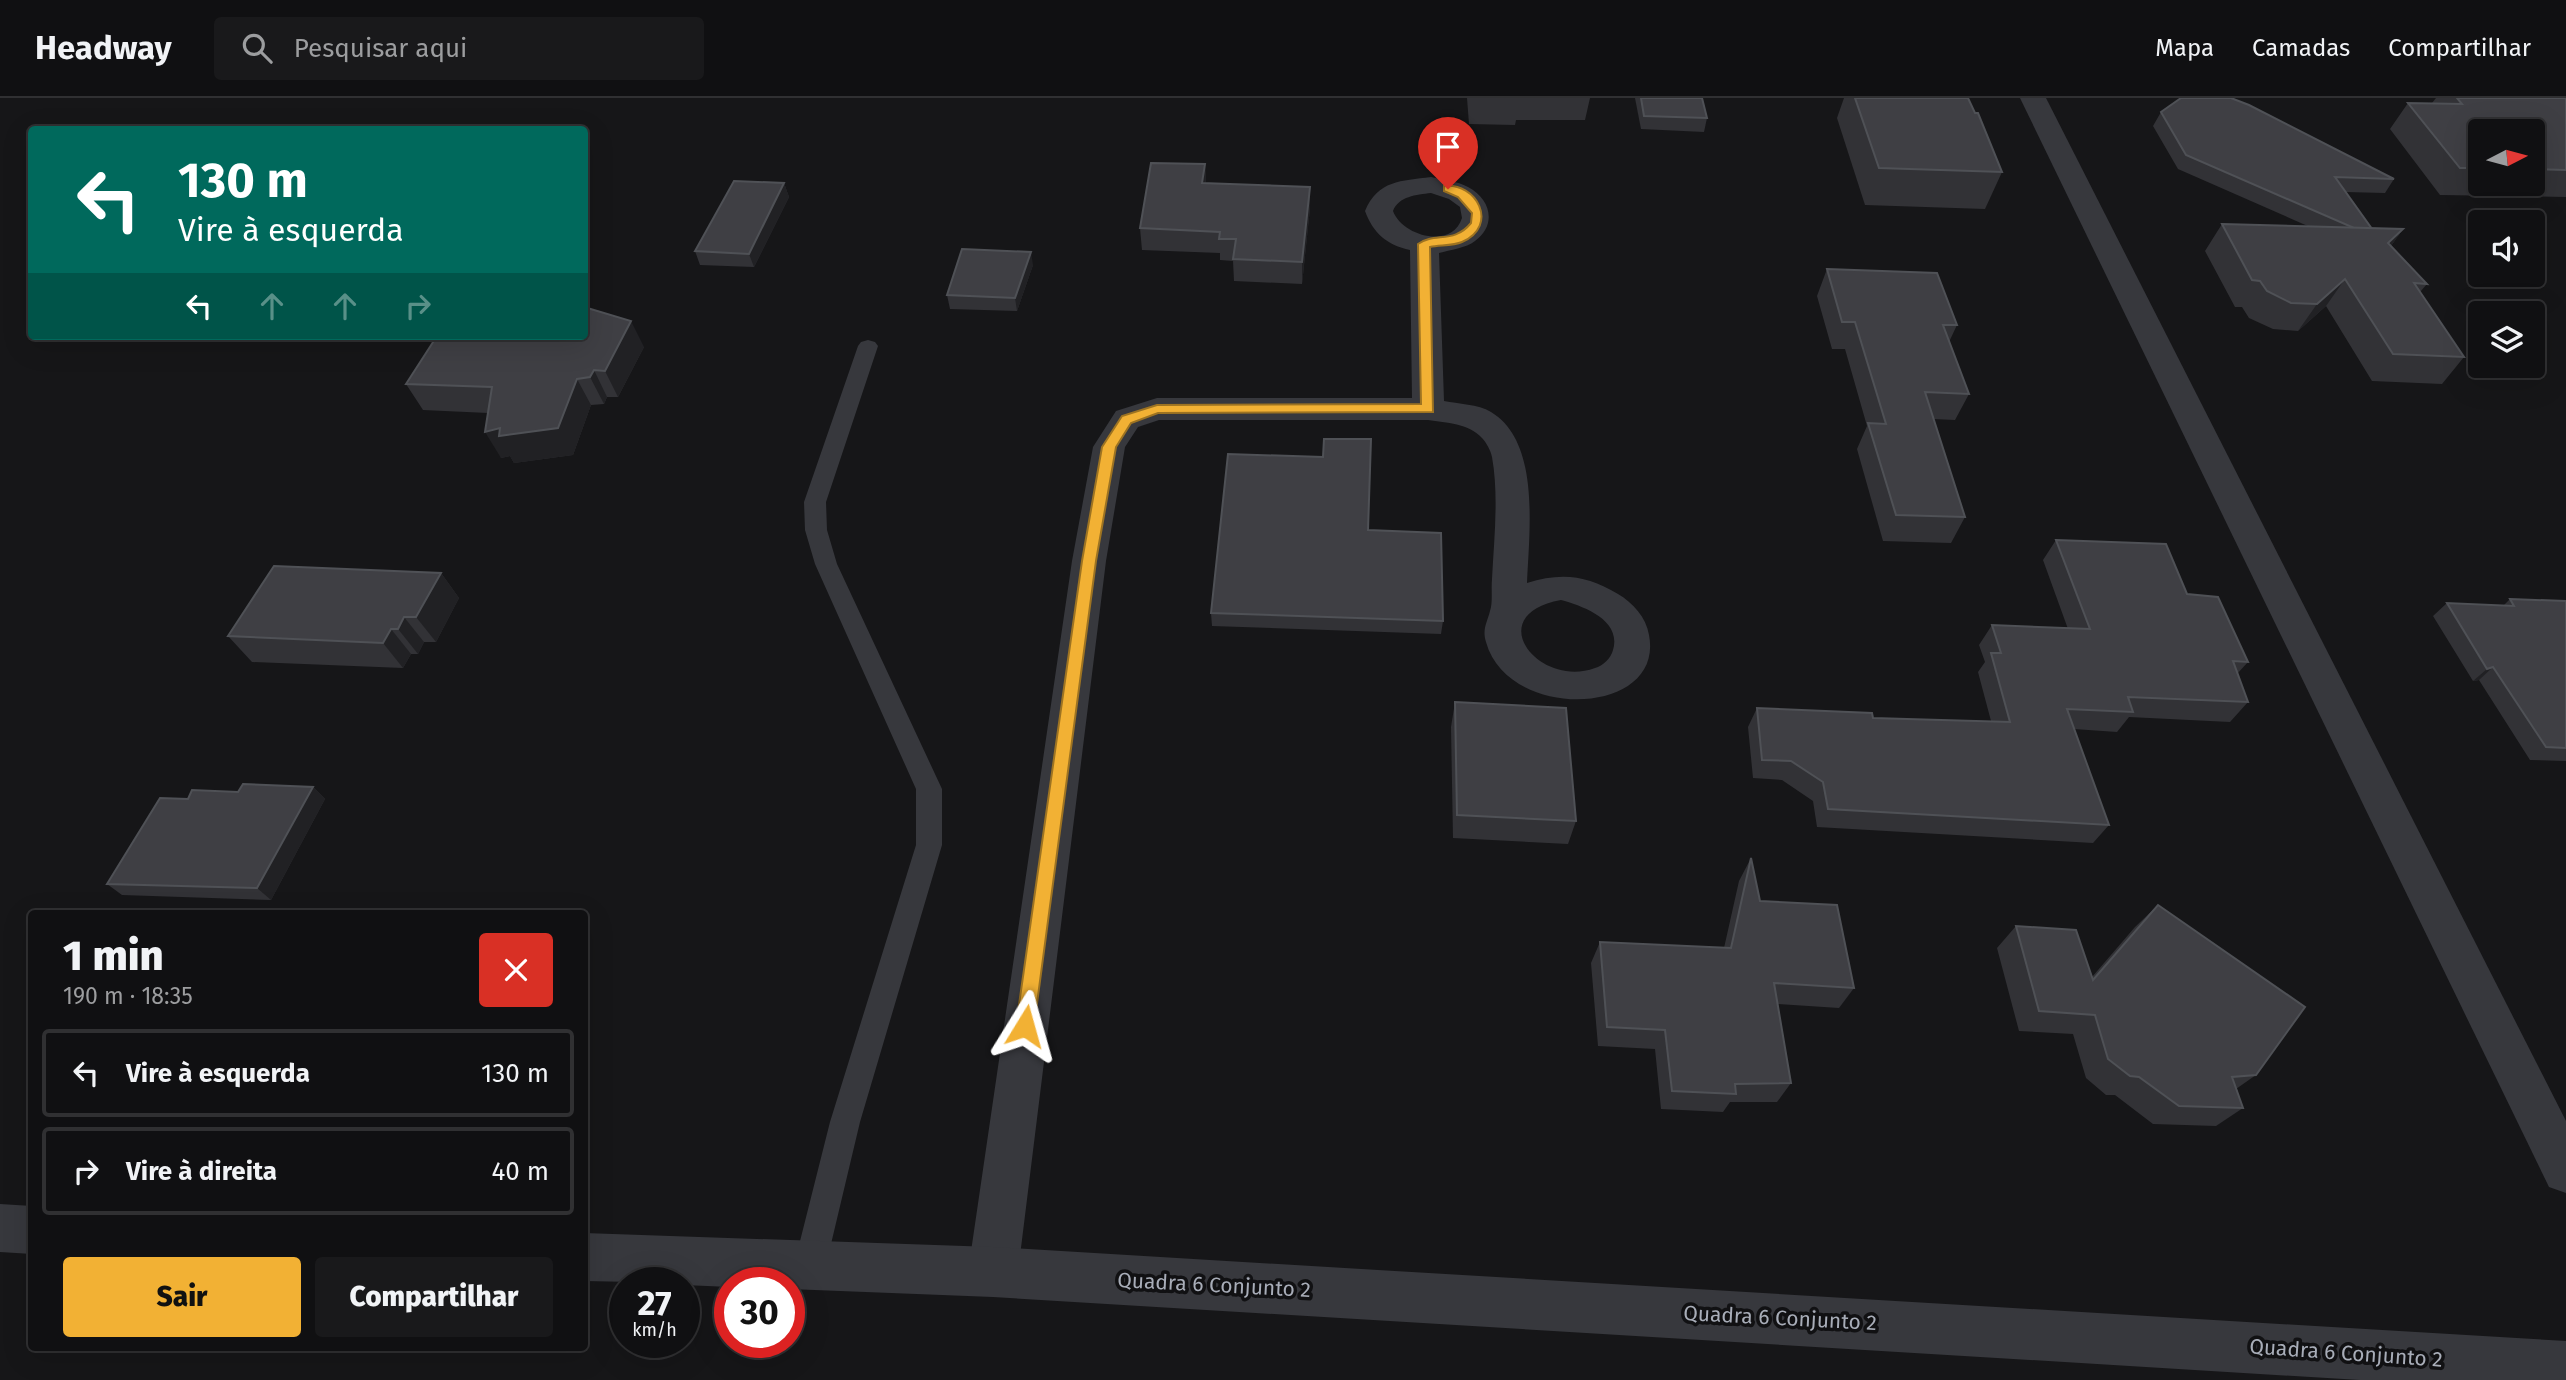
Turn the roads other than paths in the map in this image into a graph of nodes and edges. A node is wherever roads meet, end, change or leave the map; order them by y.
1 (2033, 98) edge
2 (1424, 244) dead end
3 (868, 346) dead end
4 (1428, 409) junction
5 (1508, 610) dead end
6 (2566, 1170) edge
7 (0, 1228) edge
8 (28, 1230) edge
9 (588, 1257) edge
10 (810, 1265) junction
11 (993, 1272) junction
12 (2566, 1367) edge

1 - 6 street
2 - 4 street
3 - 10 lane
4 - 5 street
4 - 11 street
7 - 8 street
9 - 10 street, Quadra 6 Conjunto 2
10 - 11 street, Quadra 6 Conjunto 2
11 - 12 street, Quadra 6 Conjunto 2

